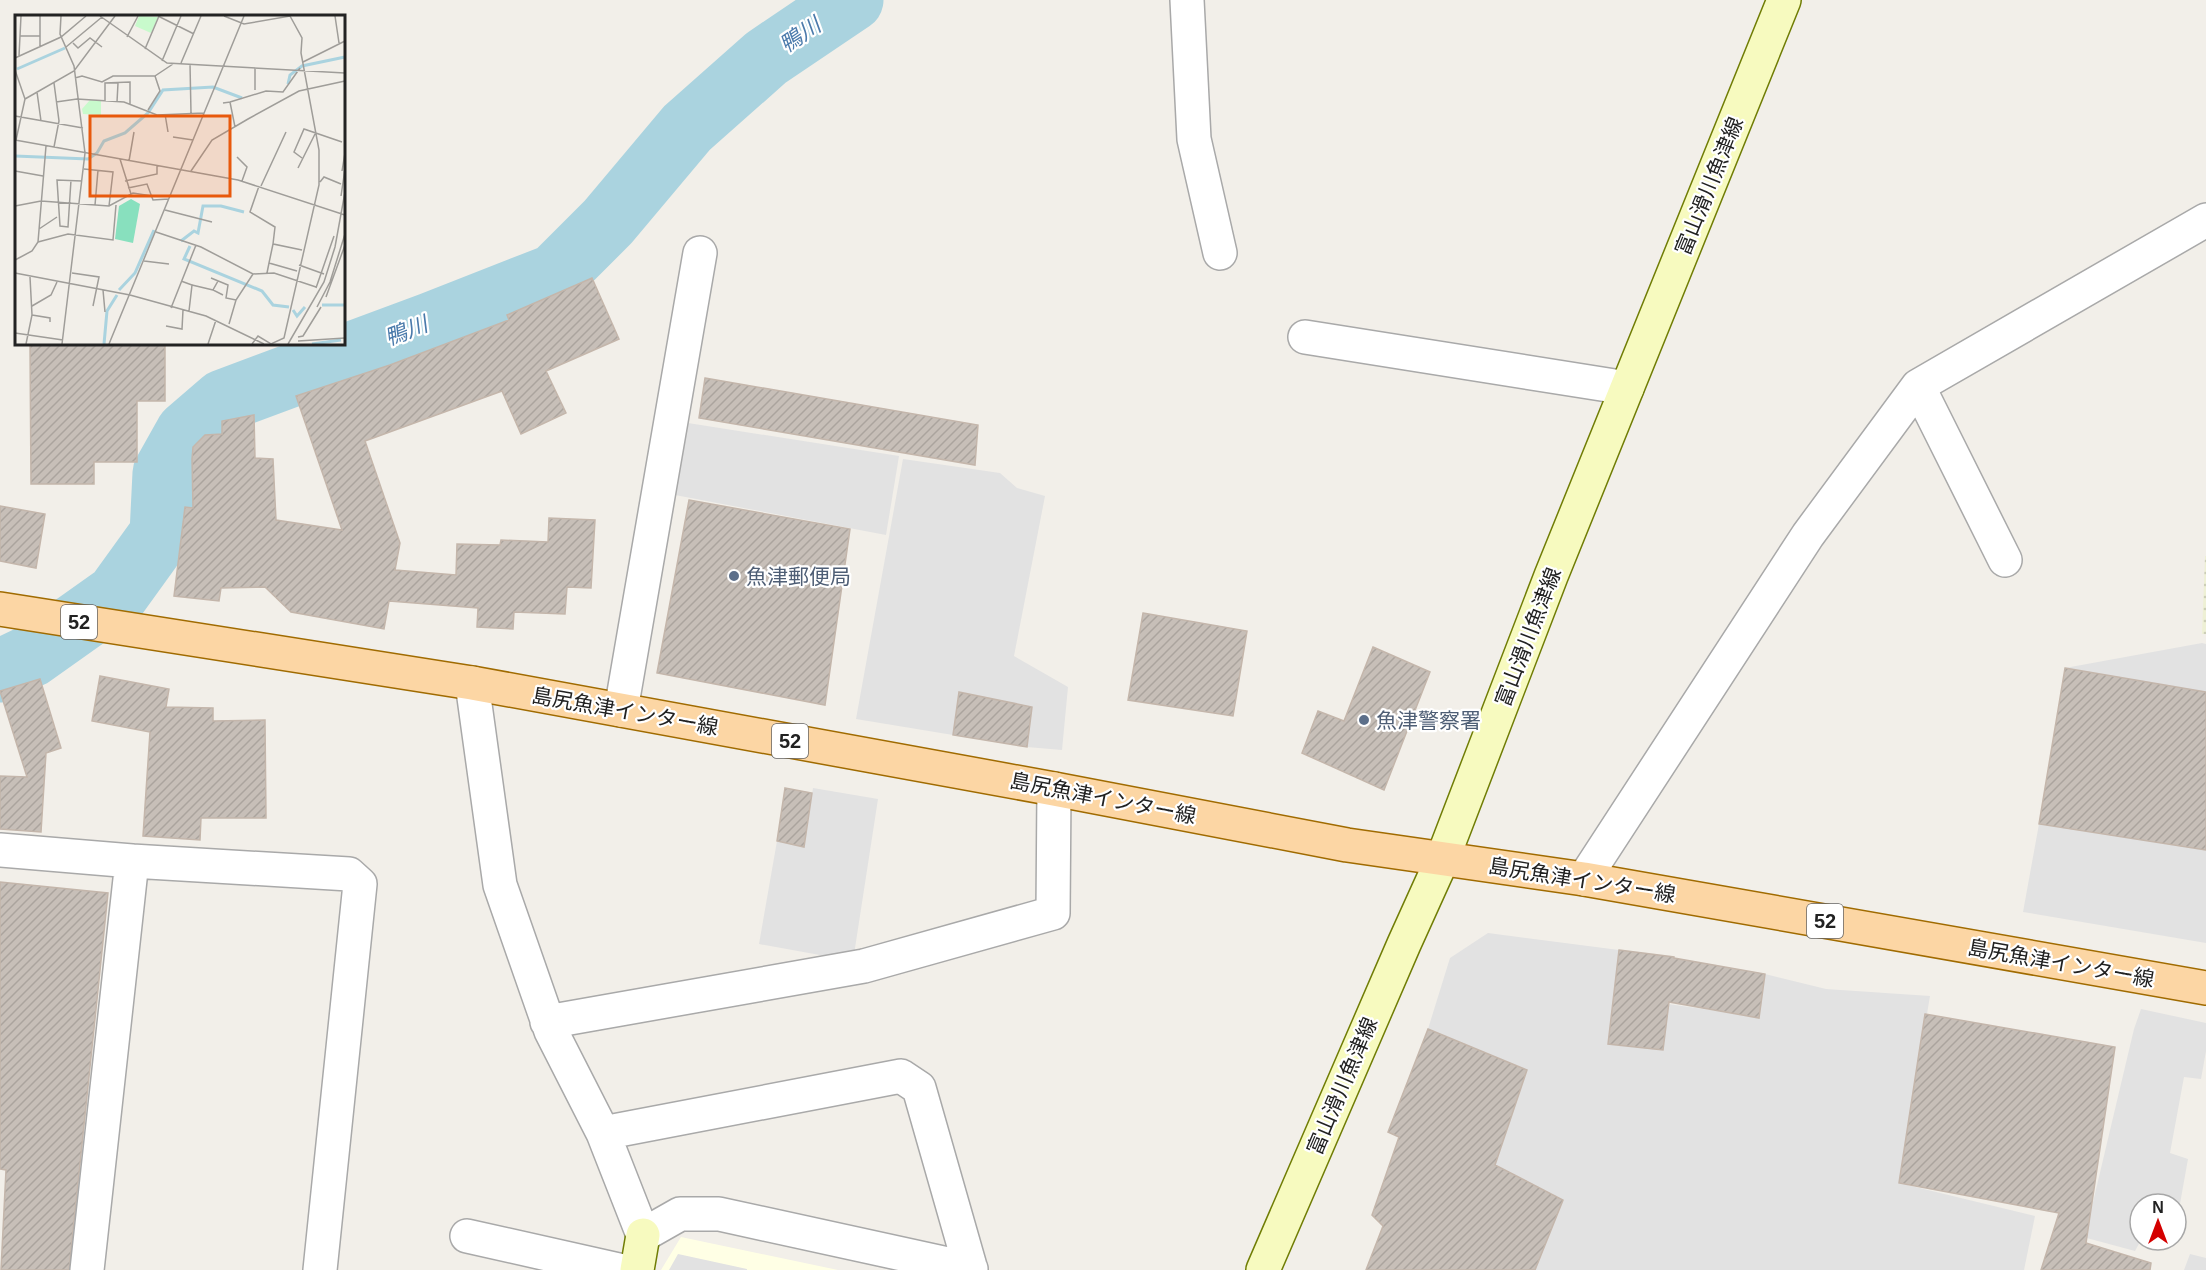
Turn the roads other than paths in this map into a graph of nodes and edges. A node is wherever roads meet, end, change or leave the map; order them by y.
1 (1187, 0) edge
2 (1784, 0) edge
3 (2206, 220) edge
4 (700, 253) dead end
5 (1220, 253) dead end
6 (1305, 337) dead end
7 (1918, 386) junction
8 (1627, 388) junction
9 (2005, 560) dead end
10 (11, 611) edge
11 (472, 684) junction
12 (621, 710) junction
13 (1054, 789) junction
14 (0, 850) edge
15 (1443, 860) junction
16 (132, 861) junction
17 (1584, 879) junction
18 (2206, 988) edge
19 (547, 1022) junction
20 (603, 1133) junction
21 (643, 1235) junction
22 (467, 1236) dead end
23 (87, 1270) edge
24 (320, 1270) edge
25 (619, 1270) edge
26 (637, 1270) edge
27 (971, 1270) edge
28 (1263, 1270) edge

1 - 5 street
2 - 8 main road, 富山滑川魚津線
3 - 7 street
4 - 12 street
6 - 8 street
7 - 9 street
7 - 17 street
8 - 15 main road, 富山滑川魚津線
10 - 11 main road, 島尻魚津インター線 / 52
11 - 12 main road, 島尻魚津インター線 / 52
11 - 19 street
12 - 13 main road, 島尻魚津インター線 / 52
13 - 15 main road, 島尻魚津インター線 / 52
13 - 19 street
14 - 16 street
15 - 17 main road, 島尻魚津インター線 / 52
15 - 28 main road, 富山滑川魚津線
16 - 23 street
16 - 24 street
17 - 18 main road, 島尻魚津インター線 / 52
19 - 20 street
20 - 21 street
20 - 27 street
21 - 26 main road
21 - 27 street
22 - 25 street

